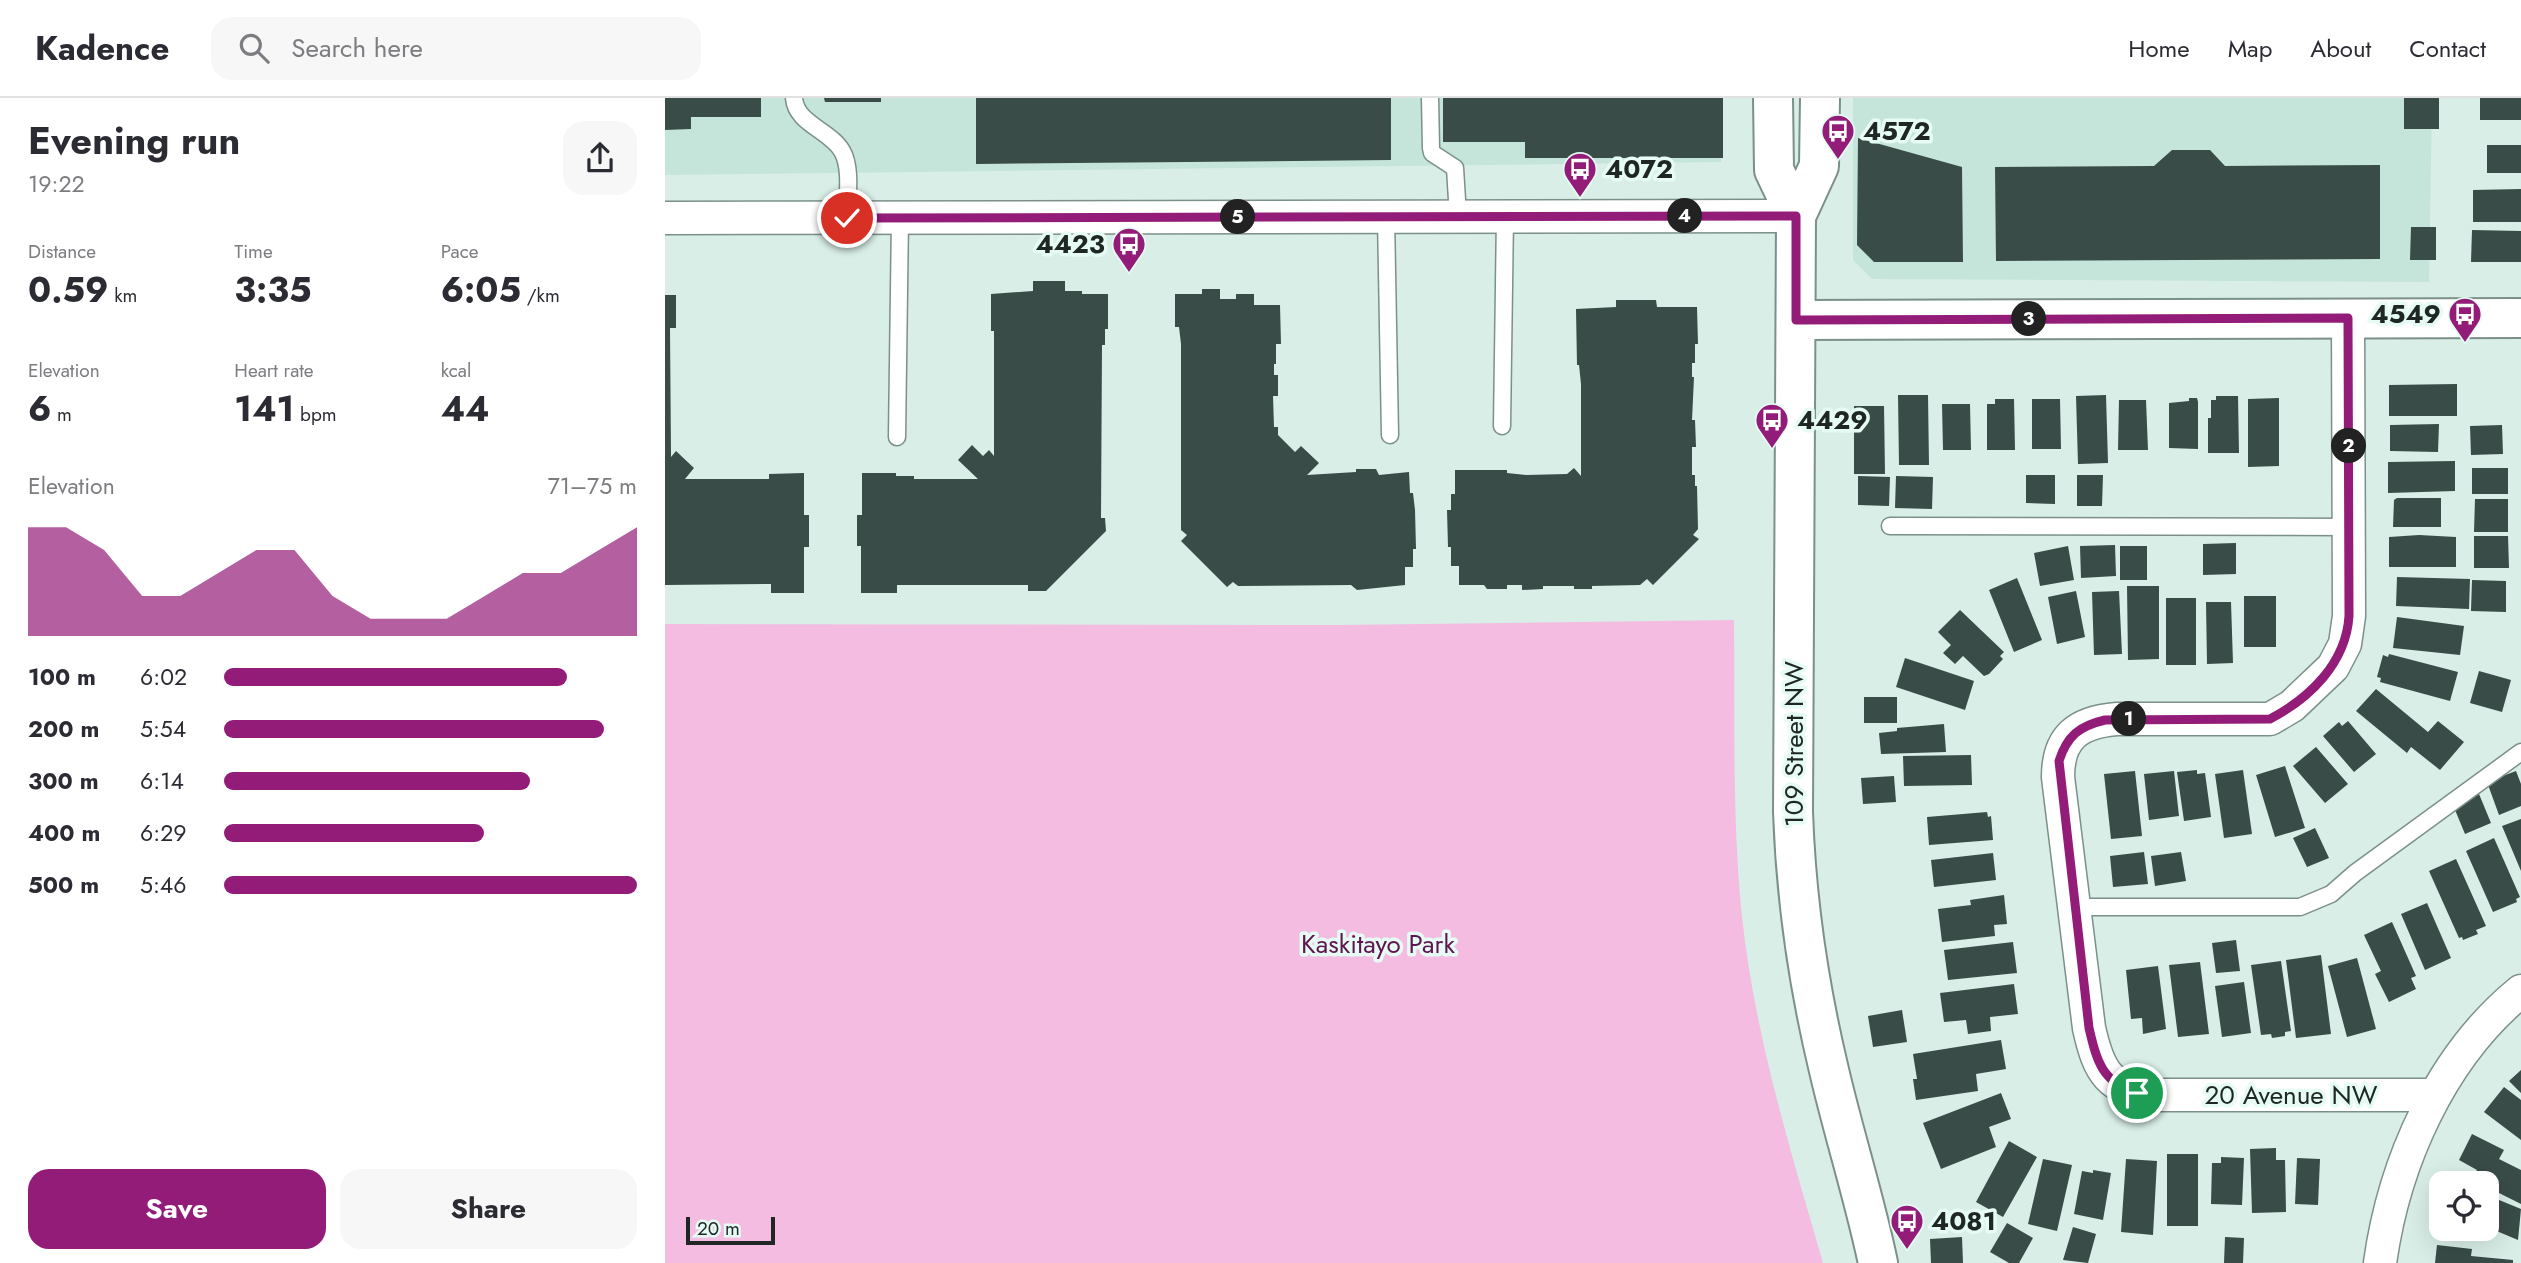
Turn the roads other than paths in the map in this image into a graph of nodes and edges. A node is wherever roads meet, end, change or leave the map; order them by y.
1 (794, 98) edge
2 (1430, 98) edge
3 (1773, 98) edge
4 (1820, 98) edge
5 (1458, 216) junction
6 (1505, 216) junction
7 (1796, 216) junction
8 (1386, 217) junction
9 (665, 218) edge
10 (847, 218) junction
11 (900, 218) junction
12 (2348, 318) junction
13 (2521, 318) edge
14 (1796, 320) junction
15 (1502, 425) dead end
16 (1390, 435) dead end
17 (897, 437) dead end
18 (1890, 526) dead end
19 (2349, 527) junction
20 (2521, 752) edge
21 (2074, 907) junction
22 (2521, 991) edge
23 (2435, 1096) junction
24 (1878, 1263) edge
25 (2380, 1263) edge

1 - 10 lane
2 - 5 lane
3 - 7 street, 109 Street NW
4 - 7 street, 109 Street NW
5 - 6 street
5 - 8 street
6 - 7 street
6 - 15 lane
7 - 14 street, 109 Street NW
8 - 11 street
8 - 16 lane
9 - 10 street
10 - 11 street
11 - 17 lane
12 - 13 street
12 - 14 street
12 - 19 street
14 - 24 street, 109 Street NW
18 - 19 lane
19 - 21 street
20 - 21 lane
21 - 23 street, 20 Avenue NW
22 - 23 street
23 - 25 street

